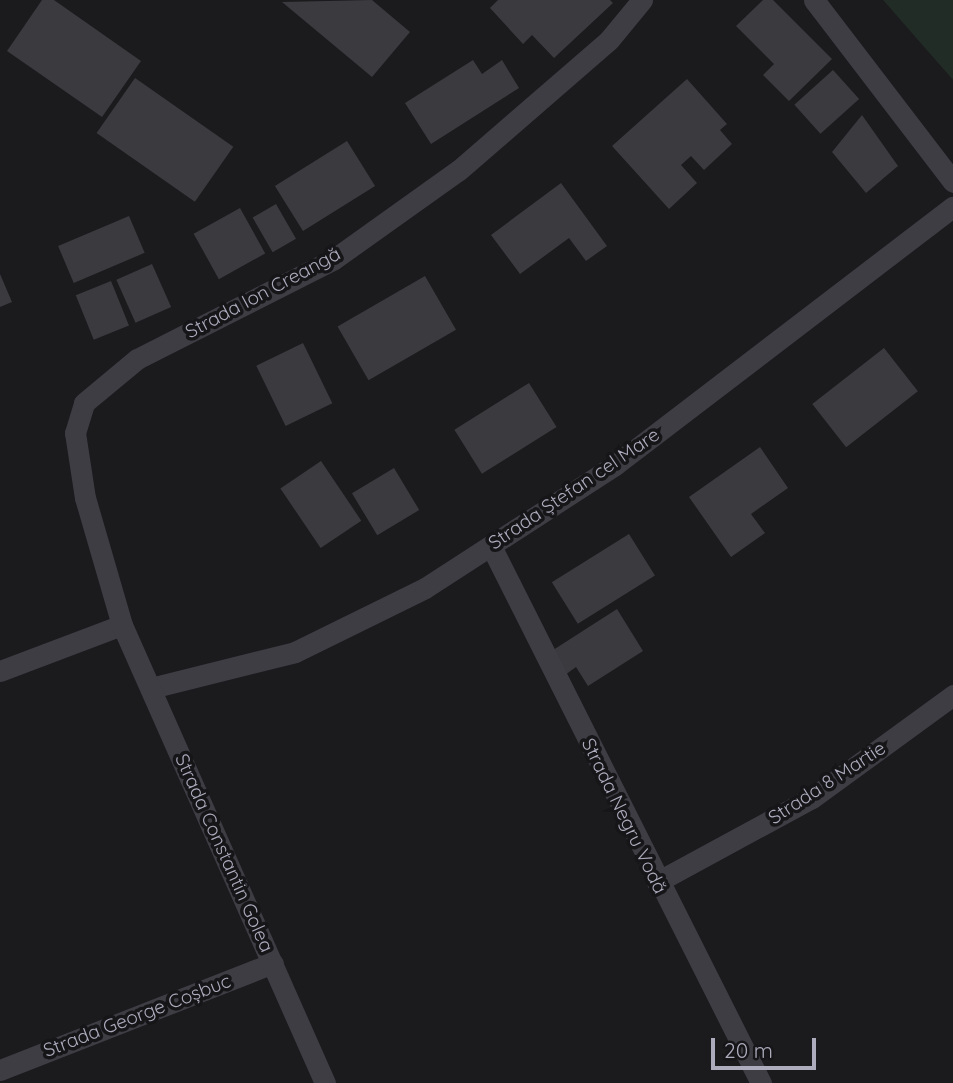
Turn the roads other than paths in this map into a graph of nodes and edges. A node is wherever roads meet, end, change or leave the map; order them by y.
1 (642, 0) edge
2 (814, 0) edge
3 (953, 181) edge
4 (953, 207) edge
5 (491, 546) junction
6 (122, 625) junction
7 (0, 671) edge
8 (151, 688) junction
9 (953, 695) edge
10 (657, 882) junction
11 (273, 963) junction
12 (0, 1070) edge
13 (325, 1083) edge
14 (761, 1083) edge

1 - 6 street, Strada Ion Creangă
2 - 3 street
4 - 5 street, Strada Ștefan cel Mare
5 - 8 street, Strada Ștefan cel Mare
5 - 10 street, Strada Negru Vodă
6 - 7 street
6 - 8 street, Strada Constantin Golea
8 - 11 street, Strada Constantin Golea
9 - 10 street, Strada 8 Martie
10 - 14 street, Strada Negru Vodă
11 - 12 street, Strada George Coșbuc
11 - 13 street, Strada Constantin Golea

